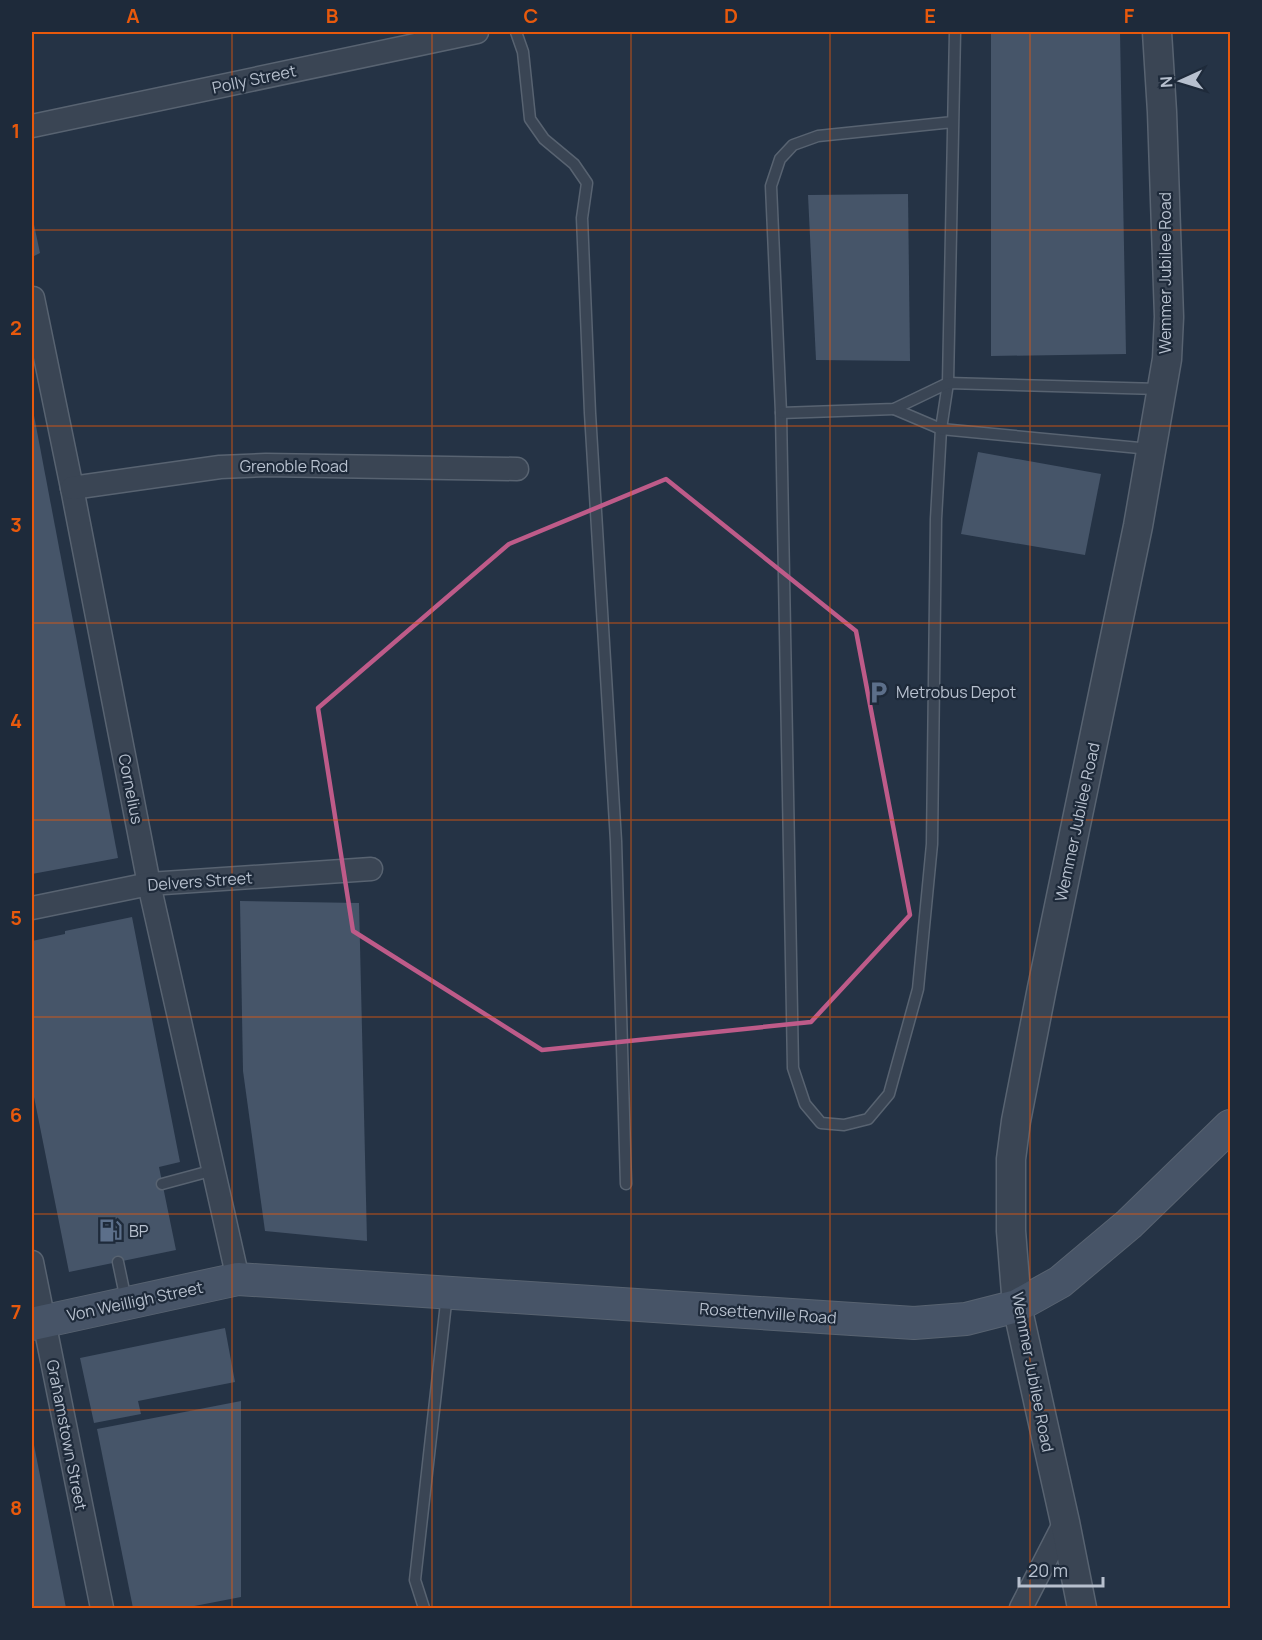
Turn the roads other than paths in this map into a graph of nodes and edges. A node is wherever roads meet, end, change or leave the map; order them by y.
1 (477, 32) edge
2 (516, 32) edge
3 (955, 32) edge
4 (1157, 32) edge
5 (953, 122) junction
6 (32, 126) edge
7 (33, 298) dead end
8 (948, 383) junction
9 (1163, 389) junction
10 (894, 409) junction
11 (781, 413) junction
12 (941, 429) junction
13 (1152, 449) junction
14 (517, 469) dead end
15 (72, 488) junction
16 (371, 869) dead end
17 (149, 884) junction
18 (32, 908) edge
19 (1230, 1126) edge
20 (213, 1170) junction
21 (162, 1184) dead end
22 (626, 1184) dead end
23 (32, 1262) edge
24 (118, 1262) dead end
25 (238, 1279) junction
26 (447, 1292) junction
27 (127, 1303) junction
28 (1017, 1306) junction
29 (38, 1323) edge
30 (1065, 1522) junction
31 (102, 1608) edge
32 (424, 1608) edge
33 (1021, 1608) edge
34 (1082, 1608) edge

1 - 6 street, Polly Street
2 - 22 lane
3 - 5 lane
4 - 9 street, Wemmer Jubilee Road
5 - 8 lane
5 - 11 lane
7 - 15 street, Cornelius
8 - 9 lane
8 - 10 lane
8 - 12 lane
9 - 13 street, Wemmer Jubilee Road
10 - 11 lane
10 - 12 lane
11 - 12 lane
12 - 13 lane
13 - 28 street, Wemmer Jubilee Road
14 - 15 street, Grenoble Road
15 - 17 street, Cornelius
16 - 17 street, Delvers Street
17 - 18 street, Delvers Street
17 - 20 street, Cornelius
19 - 28 main road, Rosettenville Road
20 - 21 lane
20 - 25 street, Cornelius
23 - 29 street, Grahamstown Street
24 - 27 lane
25 - 26 main road, Rosettenville Road
25 - 27 main road, Von Weilligh Street
26 - 28 main road, Rosettenville Road
26 - 32 lane
27 - 29 main road, Von Weilligh Street
28 - 30 street, Wemmer Jubilee Road
29 - 31 street, Grahamstown Street
30 - 33 street
30 - 34 street, Wemmer Jubilee Road

